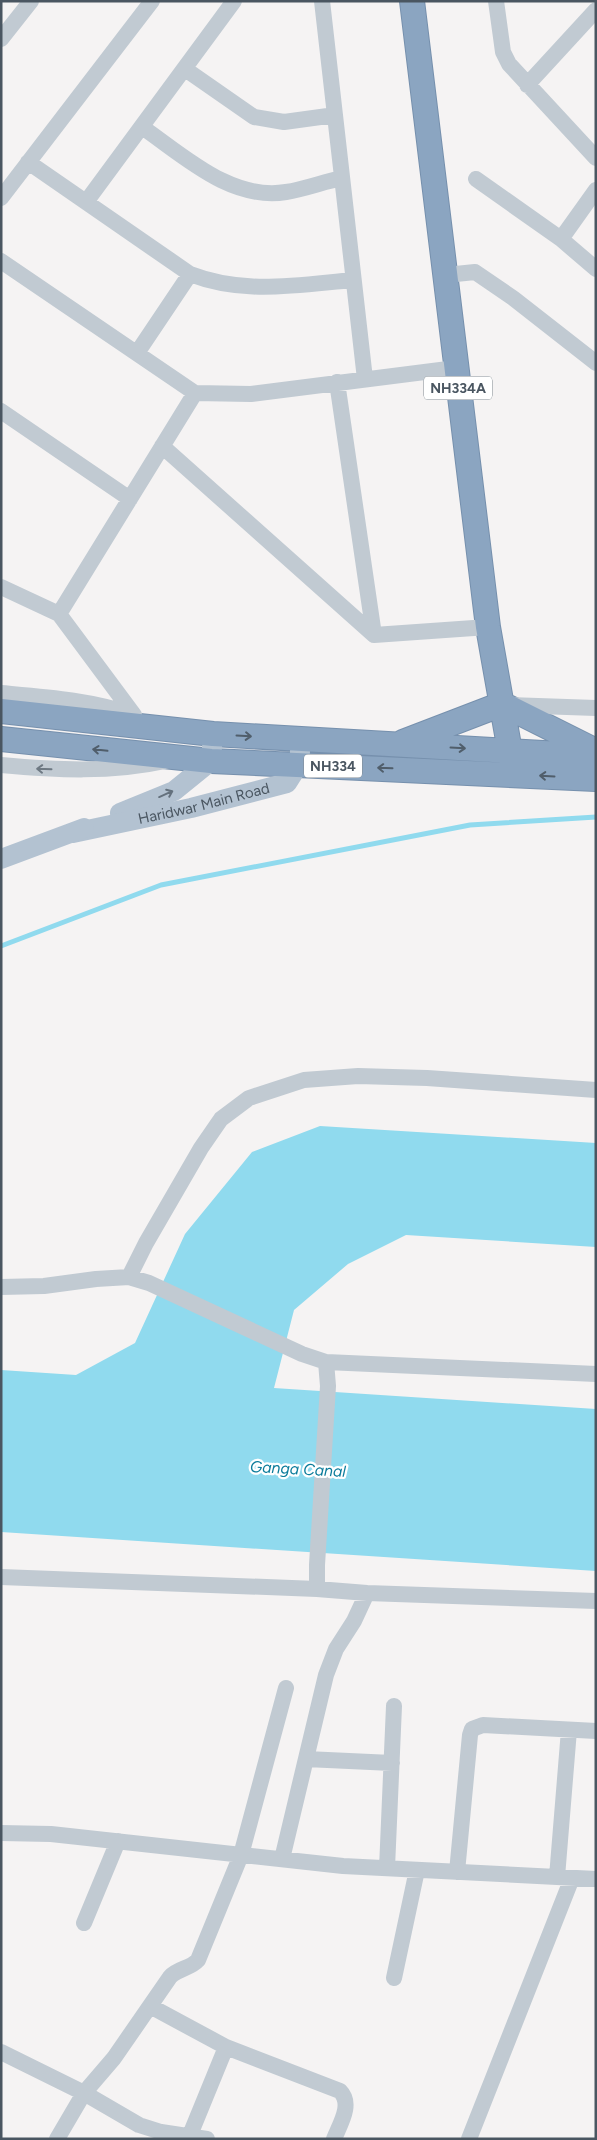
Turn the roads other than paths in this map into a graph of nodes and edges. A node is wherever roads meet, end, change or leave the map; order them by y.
1 (31, 1) edge
2 (152, 1) edge
3 (234, 1) edge
4 (322, 1) edge
5 (412, 1) edge
6 (496, 1) edge
7 (596, 10) edge
8 (1, 40) edge
9 (185, 69) junction
10 (528, 85) junction
11 (335, 115) junction
12 (142, 127) junction
13 (596, 158) edge
14 (28, 162) junction
15 (342, 178) junction
16 (476, 179) dead end
17 (596, 190) edge
18 (1, 198) edge
19 (86, 202) junction
20 (562, 239) junction
21 (1, 261) edge
22 (596, 269) edge
23 (190, 274) junction
24 (446, 275) junction
25 (353, 280) junction
26 (137, 353) junction
27 (596, 363) edge
28 (456, 368) junction
29 (365, 378) junction
30 (336, 382) junction
31 (195, 393) junction
32 (2, 413) edge
33 (162, 446) junction
34 (130, 499) junction
35 (1, 587) edge
36 (59, 614) junction
37 (488, 627) junction
38 (374, 635) junction
39 (1, 693) edge
40 (502, 704) junction
41 (596, 708) edge
42 (1, 711) edge
43 (134, 715) junction
44 (156, 728) junction
45 (212, 734) junction
46 (1, 739) edge
47 (301, 739) junction
48 (394, 745) junction
49 (510, 750) junction
50 (596, 751) edge
51 (596, 756) edge
52 (179, 758) junction
53 (211, 761) junction
54 (299, 764) junction
55 (1, 765) edge
56 (514, 774) junction
57 (596, 779) edge
58 (73, 832) junction
59 (1, 859) edge
60 (596, 1090) edge
61 (129, 1277) junction
62 (1, 1287) edge
63 (326, 1362) junction
64 (596, 1374) edge
65 (1, 1577) edge
66 (317, 1589) junction
67 (367, 1594) junction
68 (596, 1601) edge
69 (286, 1688) dead end
70 (394, 1706) dead end
71 (569, 1730) junction
72 (596, 1731) edge
73 (306, 1759) junction
74 (392, 1763) junction
75 (1, 1832) edge
76 (118, 1841) junction
77 (241, 1855) junction
78 (282, 1859) junction
79 (387, 1868) junction
80 (417, 1870) junction
81 (457, 1872) junction
82 (565, 1878) junction
83 (596, 1879) edge
84 (84, 1923) dead end
85 (394, 1978) dead end
86 (150, 2006) junction
87 (226, 2047) junction
88 (1, 2052) edge
89 (84, 2093) junction
90 (190, 2135) junction
91 (57, 2139) edge
92 (207, 2139) edge
93 (334, 2139) edge
94 (469, 2139) edge

1 - 8 street
2 - 14 street
3 - 9 street
4 - 11 street
5 - 24 highway, NH334A
6 - 10 street
7 - 10 street
9 - 11 street
9 - 12 street
10 - 13 street
11 - 15 street
12 - 15 street
12 - 19 street
14 - 18 street
14 - 19 street
15 - 25 street
16 - 20 street
17 - 20 street
19 - 23 street
20 - 22 street
21 - 26 street
23 - 25 street
23 - 26 street
24 - 27 street
24 - 28 highway, NH334A
25 - 29 street
26 - 31 street
28 - 29 street
28 - 37 highway, NH334A
29 - 30 street
30 - 31 street
30 - 38 street
31 - 33 street
32 - 34 street
33 - 34 street
33 - 38 street
34 - 36 street
35 - 36 street
36 - 43 street
37 - 38 street
37 - 40 highway, NH334A
39 - 43 street
40 - 41 street
40 - 48 highway
40 - 49 highway, NH334A
40 - 50 highway
42 - 44 highway, NH334
43 - 44 street
44 - 45 highway, NH334
45 -> 47 highway, NH334
45 - 53 main road
52 -> 46 highway, NH334
47 - 48 highway, NH334
47 - 54 main road
48 -> 49 highway, NH334
49 - 51 highway, NH334
49 - 56 highway, NH334A
52 - 53 highway, NH334
52 -> 55 street
53 - 54 highway, NH334
58 -> 53 main road, Haridwar Main Road
56 -> 54 highway, NH334
54 - 58 main road, Haridwar Main Road
57 -> 56 highway, NH334
58 - 59 main road, Haridwar Main Road
60 - 61 street
61 - 62 street
61 - 63 street
63 - 64 street
63 - 66 street
65 - 66 street
66 - 67 street
67 - 68 street
67 - 73 street
69 - 77 street
70 - 74 street
71 - 72 street
71 - 81 street
71 - 82 street
73 - 74 street
73 - 78 street
74 - 79 street
75 - 76 street
76 - 77 street
76 - 84 street
77 - 78 street
77 - 86 street
78 - 79 street
79 - 80 street
80 - 81 street
80 - 85 street
81 - 82 street
82 - 83 street
82 - 94 street
86 - 87 street
86 - 89 street
87 - 90 street
87 - 93 street
88 - 89 street
89 - 90 street
89 - 91 street
90 - 92 street

